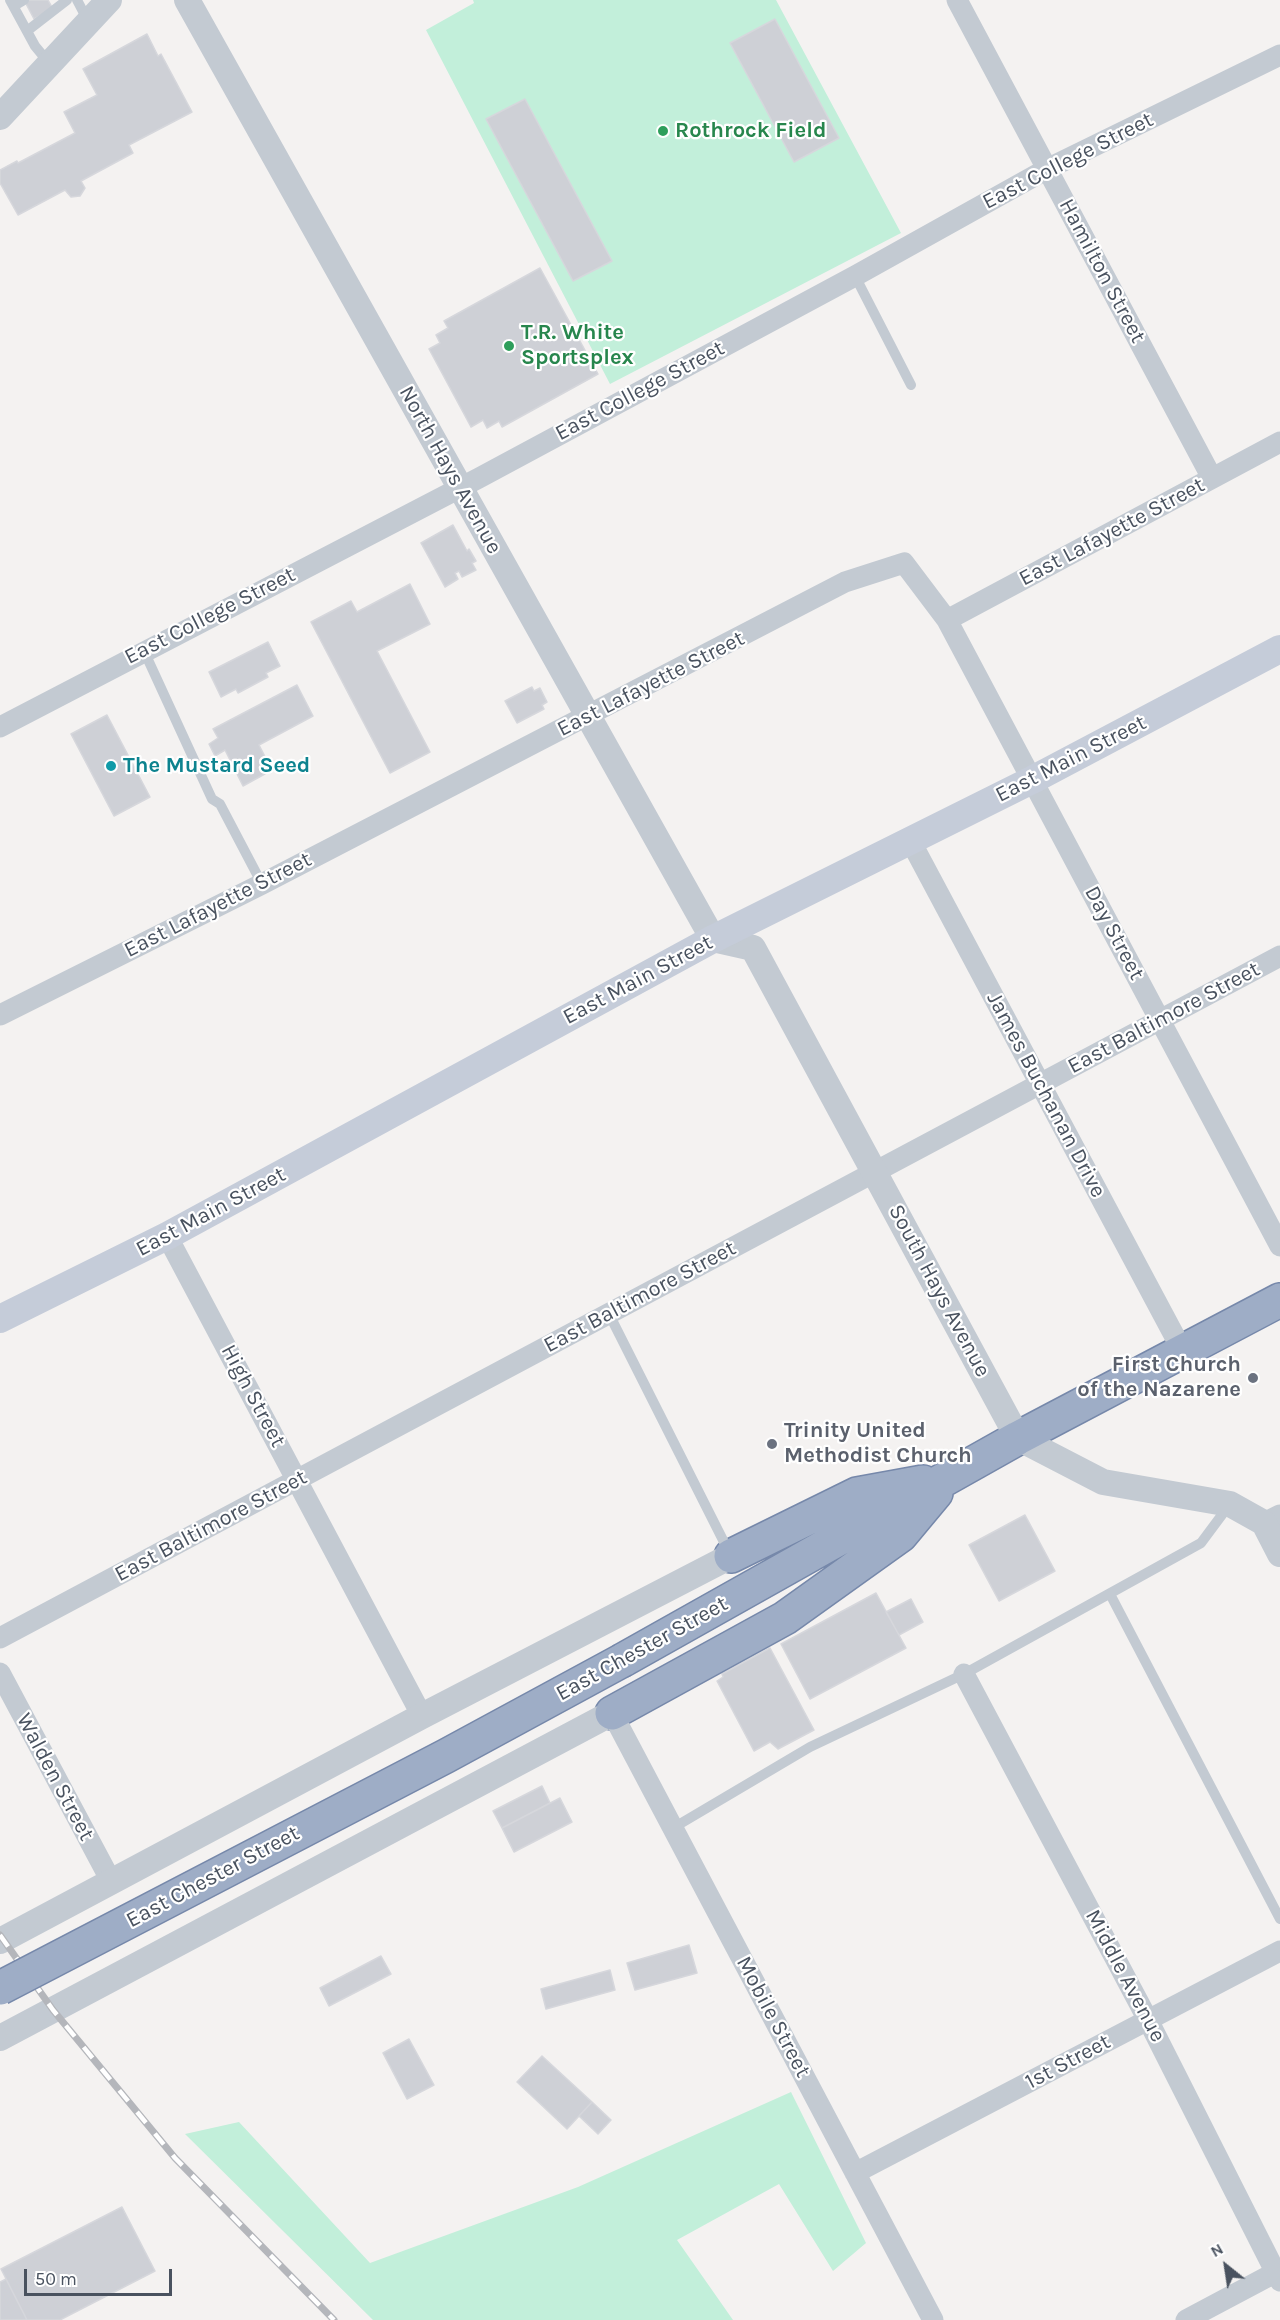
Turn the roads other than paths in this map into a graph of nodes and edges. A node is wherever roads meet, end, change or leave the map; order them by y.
1 (24, 0) edge
2 (67, 0) edge
3 (109, 0) edge
4 (186, 0) edge
5 (957, 0) edge
6 (12, 3) edge
7 (82, 11) edge
8 (27, 31) junction
9 (1280, 55) edge
10 (49, 64) junction
11 (0, 117) edge
12 (1047, 169) junction
13 (855, 276) junction
14 (911, 385) dead end
15 (1280, 442) edge
16 (1212, 478) junction
17 (459, 487) junction
18 (947, 620) junction
19 (1280, 649) edge
20 (144, 651) junction
21 (588, 717) junction
22 (0, 727) edge
23 (1032, 780) junction
24 (910, 840) junction
25 (262, 884) junction
26 (713, 939) junction
27 (1280, 956) edge
28 (0, 1014) edge
29 (1160, 1020) junction
30 (1040, 1084) junction
31 (874, 1172) junction
32 (167, 1236) junction
33 (1280, 1246) edge
34 (1280, 1300) edge
35 (609, 1314) junction
36 (0, 1319) edge
37 (1182, 1350) junction
38 (1018, 1438) junction
39 (948, 1478) junction
40 (297, 1480) junction
41 (1230, 1504) junction
42 (1272, 1519) edge
43 (1280, 1554) edge
44 (731, 1556) junction
45 (1110, 1594) junction
46 (0, 1638) edge
47 (0, 1673) edge
48 (964, 1674) junction
49 (612, 1713) junction
50 (422, 1716) junction
51 (673, 1828) junction
52 (111, 1881) junction
53 (1280, 1919) edge
54 (0, 1941) edge
55 (1280, 1951) edge
56 (0, 1988) edge
57 (1148, 2020) junction
58 (0, 2038) edge
59 (855, 2173) junction
60 (1278, 2274) edge
61 (933, 2320) edge
62 (1186, 2320) edge

1 - 6 lane
2 - 8 lane
3 - 7 street
4 - 17 street, North Hays Avenue
5 - 12 street, Hamilton Street
6 - 8 lane
7 - 10 street
8 - 10 lane
9 - 12 street, East College Street
10 - 11 street
12 - 13 street, East College Street
12 - 16 street, Hamilton Street
13 - 14 lane
13 - 17 street, East College Street
15 - 16 street, East Lafayette Street
16 - 18 street, East Lafayette Street
17 - 20 street, East College Street
17 - 21 street, North Hays Avenue
18 - 21 street, East Lafayette Street
18 - 23 street, Day Street
19 - 23 main road, East Main Street
20 - 22 street, East College Street
20 - 25 lane
21 - 25 street, East Lafayette Street
21 - 26 street, North Hays Avenue
23 - 24 main road, East Main Street
23 - 29 street, Day Street
24 - 26 main road, East Main Street
24 - 30 street, James Buchanan Drive
25 - 28 street, East Lafayette Street
26 - 31 street, South Hays Avenue
26 - 32 main road, East Main Street
27 - 29 street, East Baltimore Street
29 - 30 street, East Baltimore Street
29 - 33 street, Day Street
30 - 31 street, East Baltimore Street
30 - 37 street, James Buchanan Drive
31 - 35 street, East Baltimore Street
31 - 38 street, South Hays Avenue
32 - 36 main road, East Main Street
32 - 40 street, High Street
34 - 37 highway, East Chester Street
35 - 40 street, East Baltimore Street
35 - 44 lane
37 - 38 highway, East Chester Street
38 - 39 highway, East Chester Street
38 - 41 street
39 - 44 highway
39 - 49 highway
39 - 56 highway, East Chester Street, bridge
40 - 46 street, East Baltimore Street
40 - 50 street, High Street
41 - 42 street
41 - 45 lane
42 - 43 street
44 - 50 street
45 - 48 lane
45 - 53 lane
47 - 52 street, Walden Street
48 - 51 lane
48 - 57 street, Middle Avenue
49 - 51 street, Mobile Street
49 - 58 street
50 - 52 street
51 - 59 street, Mobile Street
52 - 54 street
55 - 57 street, 1st Street
57 - 59 street, 1st Street
57 - 60 street, Middle Avenue
59 - 61 street, Mobile Street
60 - 62 street

